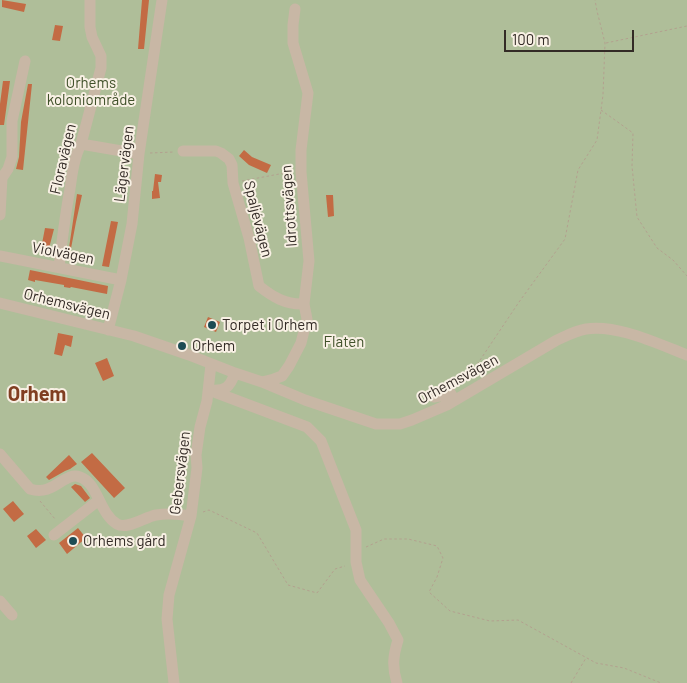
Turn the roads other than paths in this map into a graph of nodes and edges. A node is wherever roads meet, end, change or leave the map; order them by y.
1 (90, 0) edge
2 (162, 0) edge
3 (295, 9) dead end
4 (25, 61) dead end
5 (81, 144) junction
6 (183, 151) road end
7 (139, 154) junction
8 (0, 216) edge
9 (0, 256) edge
10 (59, 267) junction
11 (121, 280) junction
12 (0, 303) edge
13 (304, 304) junction
14 (108, 330) junction
15 (687, 355) edge
16 (211, 364) junction
17 (235, 373) junction
18 (262, 382) junction
19 (209, 390) junction
20 (434, 397) dead end
21 (454, 401) junction
22 (1, 458) edge
23 (99, 500) junction
24 (191, 516) junction
25 (59, 532) road end
26 (0, 601) edge
27 (12, 615) dead end
28 (174, 683) edge
29 (397, 683) edge

1 - 5 street, Floravägen
2 - 7 street, Lägervägen
3 - 13 street, Idrottsvägen
4 - 8 street
5 - 7 street
5 - 10 street, Floravägen
6 - 13 street, Spaljévägen
7 - 11 street, Lägervägen
9 - 10 street, Violvägen
10 - 11 street, Violvägen
11 - 14 street, Lägervägen
12 - 14 street, Orhemsvägen
13 - 18 street, Idrottsvägen
14 - 16 street, Orhemsvägen
15 - 21 street, Orhemsvägen
16 - 17 street, Orhemsvägen
16 - 19 street
17 - 18 street, Orhemsvägen
17 - 19 street
18 - 21 street, Orhemsvägen
19 - 24 street, Gebersvägen
19 - 29 street
20 - 21 street
22 - 23 street
23 - 24 street
23 - 25 street
24 - 28 street, Gebersvägen
26 - 27 street

